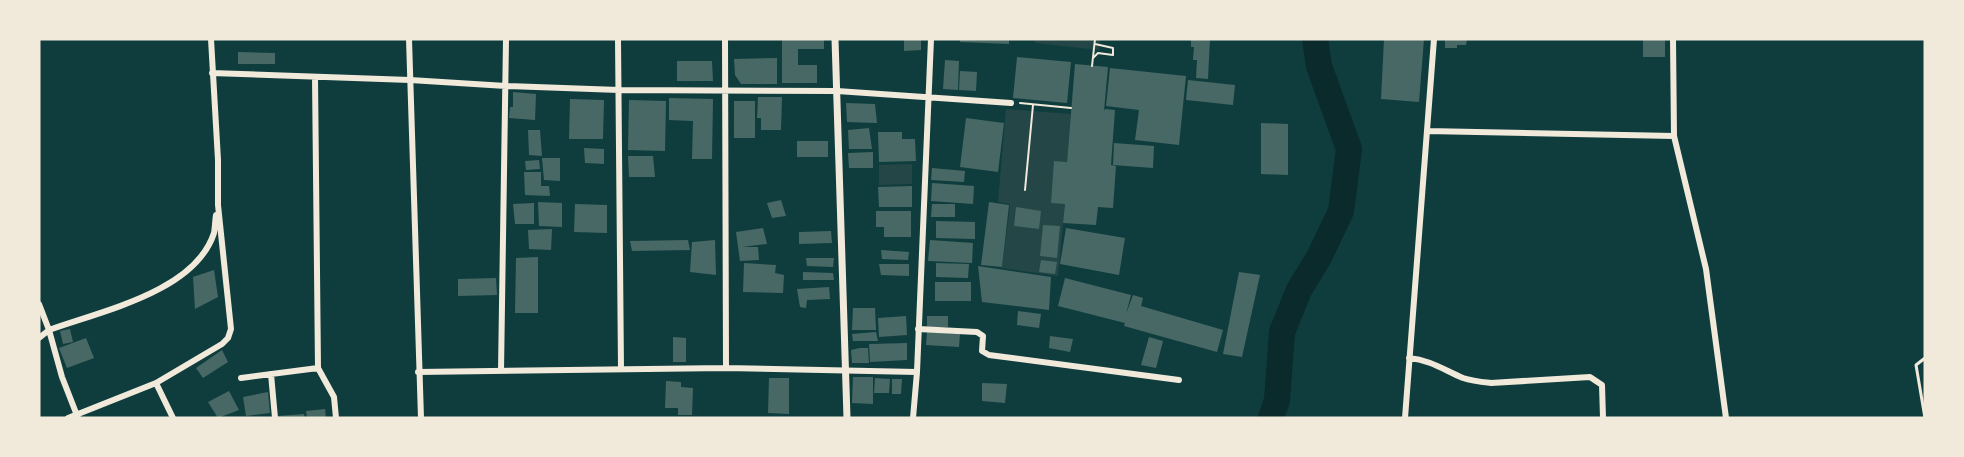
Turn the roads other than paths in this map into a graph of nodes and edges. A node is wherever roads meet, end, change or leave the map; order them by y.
1 (211, 39) edge
2 (409, 39) edge
3 (506, 39) edge
4 (618, 39) edge
5 (725, 39) edge
6 (835, 39) edge
7 (931, 39) edge
8 (1434, 39) edge
9 (1673, 39) edge
10 (212, 73) junction
11 (315, 76) junction
12 (410, 80) junction
13 (506, 86) junction
14 (619, 90) junction
15 (726, 91) junction
16 (837, 91) junction
17 (928, 97) junction
18 (1011, 102) road end
19 (1427, 131) junction
20 (1674, 136) junction
21 (218, 205) junction
22 (39, 304) edge
23 (918, 329) junction
24 (49, 330) junction
25 (39, 338) edge
26 (1409, 358) junction
27 (1925, 358) edge
28 (318, 368) junction
29 (726, 368) junction
30 (621, 369) junction
31 (845, 370) junction
32 (501, 371) junction
33 (418, 372) junction
34 (917, 372) junction
35 (271, 374) junction
36 (241, 378) dead end
37 (1179, 380) dead end
38 (156, 383) junction
39 (1924, 403) edge
40 (77, 416) edge
41 (68, 418) edge
42 (173, 418) edge
43 (275, 418) edge
44 (336, 418) edge
45 (421, 418) edge
46 (847, 418) edge
47 (913, 418) edge
48 (1405, 418) edge
49 (1604, 418) edge
50 (1725, 418) edge
51 (1925, 418) edge

1 - 10 street
2 - 12 street
3 - 13 street
4 - 14 street
5 - 15 street
6 - 16 street
7 - 17 street
8 - 19 street
9 - 20 street
10 - 11 street
10 - 21 street
11 - 12 street
11 - 28 street
12 - 13 street
12 - 33 street
13 - 14 street
13 - 32 street
14 - 15 street
14 - 30 street
15 - 16 street
15 - 29 street
16 - 17 street
16 - 31 street
17 - 18 street
17 - 23 street
19 - 20 street
19 - 26 street
20 - 50 street
21 - 24 street
21 - 38 street
22 - 24 street
23 - 34 street
23 - 37 street
24 - 25 street
24 - 40 street
26 - 48 street
26 - 49 street
27 - 39 lane
28 - 35 street
28 - 44 street
29 - 30 street
29 - 31 street
30 - 32 street
31 - 34 street
31 - 46 street
32 - 33 street
33 - 45 street
34 - 47 street
35 - 36 street
35 - 43 street
38 - 40 street
38 - 42 street
39 - 51 lane
40 - 41 street

